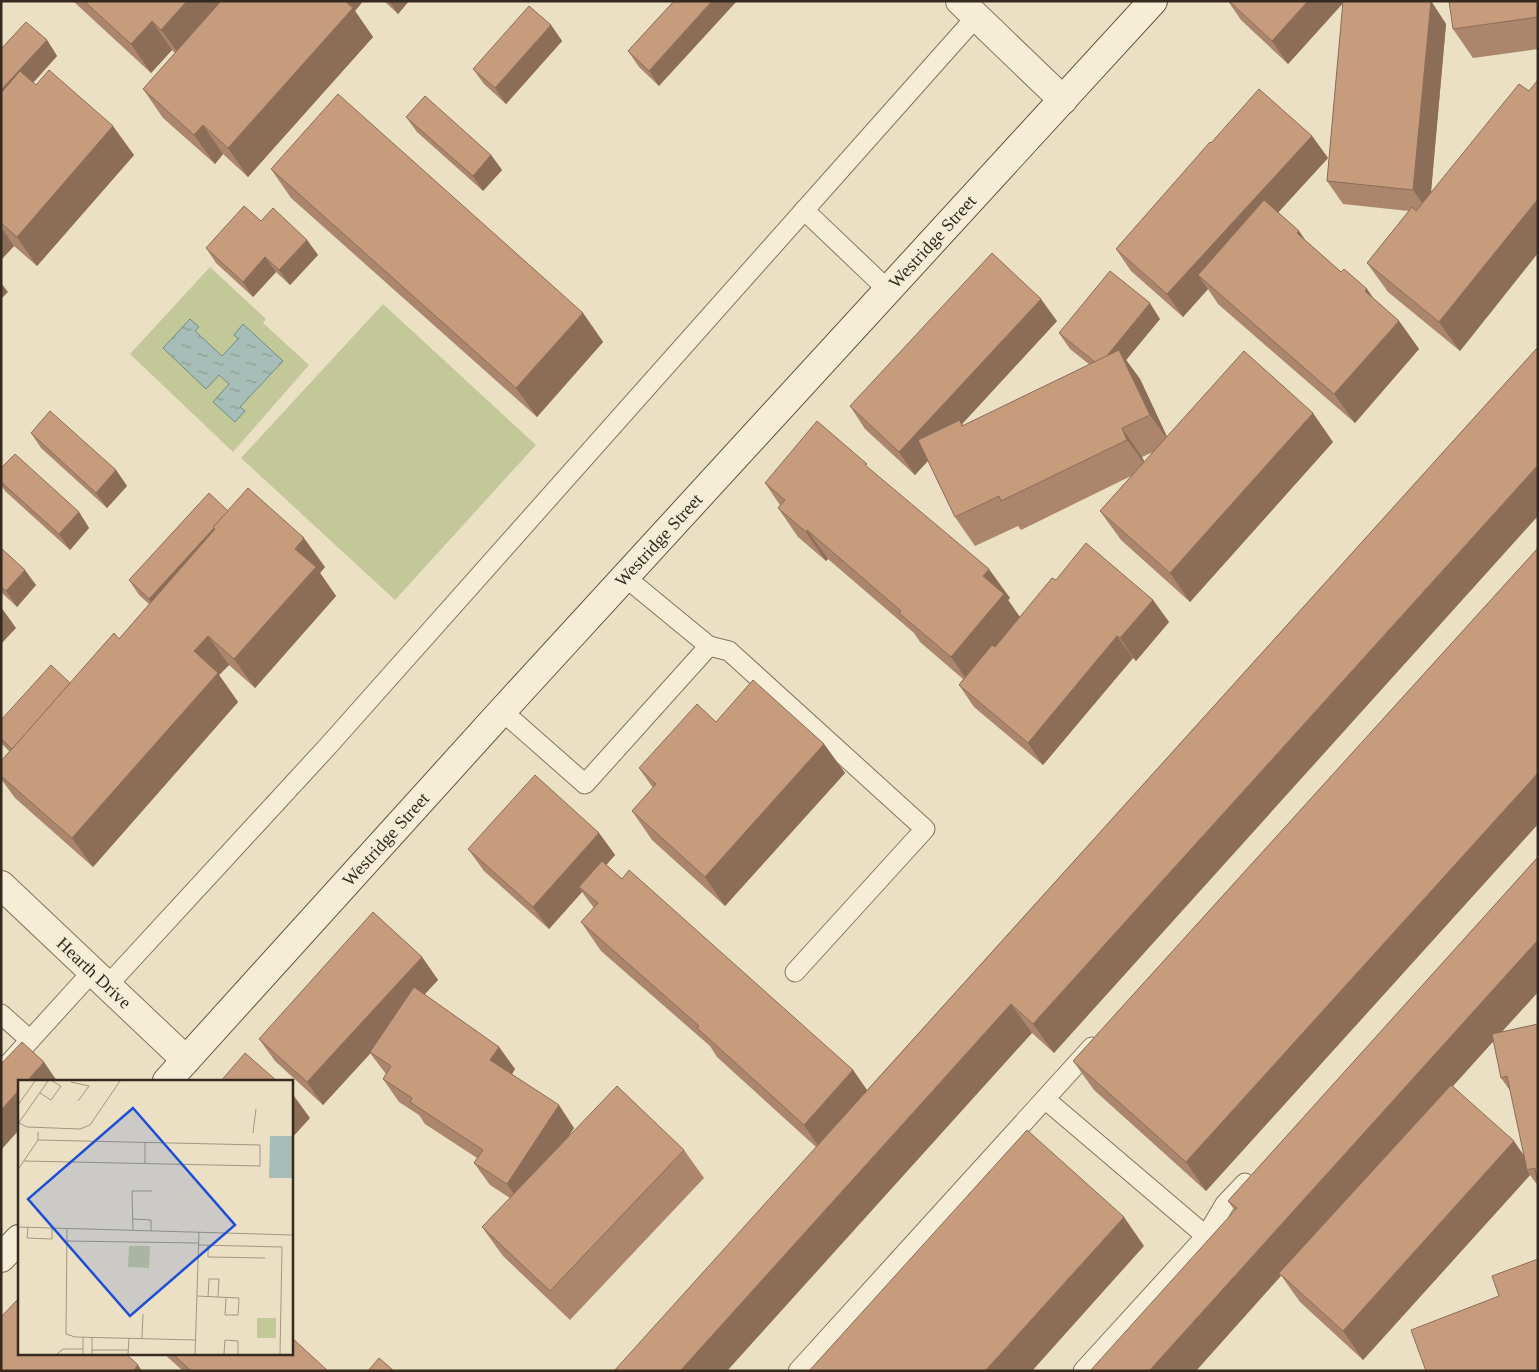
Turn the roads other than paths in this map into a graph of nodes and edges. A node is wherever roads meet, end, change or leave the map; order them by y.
1 (1154, 1) edge
2 (968, 9) edge
3 (1063, 100) junction
4 (804, 210) junction
5 (888, 290) junction
6 (625, 577) junction
7 (709, 646) junction
8 (502, 711) junction
9 (1, 885) edge
10 (795, 972) dead end
11 (100, 979) junction
12 (1, 1014) edge
13 (1105, 1034) edge
14 (30, 1040) junction
15 (186, 1060) junction
16 (1, 1072) edge
17 (167, 1080) edge
18 (1045, 1099) junction
19 (1258, 1168) edge
20 (1206, 1236) junction
21 (18, 1240) edge
22 (1, 1258) edge
23 (798, 1371) edge
24 (1082, 1371) edge

1 - 3 street, Westridge Street
2 - 3 street
2 - 4 lane
3 - 5 street, Westridge Street
4 - 5 lane
4 - 11 lane
5 - 6 street, Westridge Street
6 - 7 lane
6 - 8 street, Westridge Street
7 - 8 lane
7 - 10 lane
8 - 15 street, Westridge Street
9 - 11 street, Hearth Drive
11 - 14 lane
11 - 15 street, Hearth Drive
12 - 14 lane
13 - 18 lane
14 - 16 lane
15 - 17 street, Westridge Street
18 - 20 lane
18 - 23 lane
19 - 20 lane
20 - 24 lane
21 - 22 street

